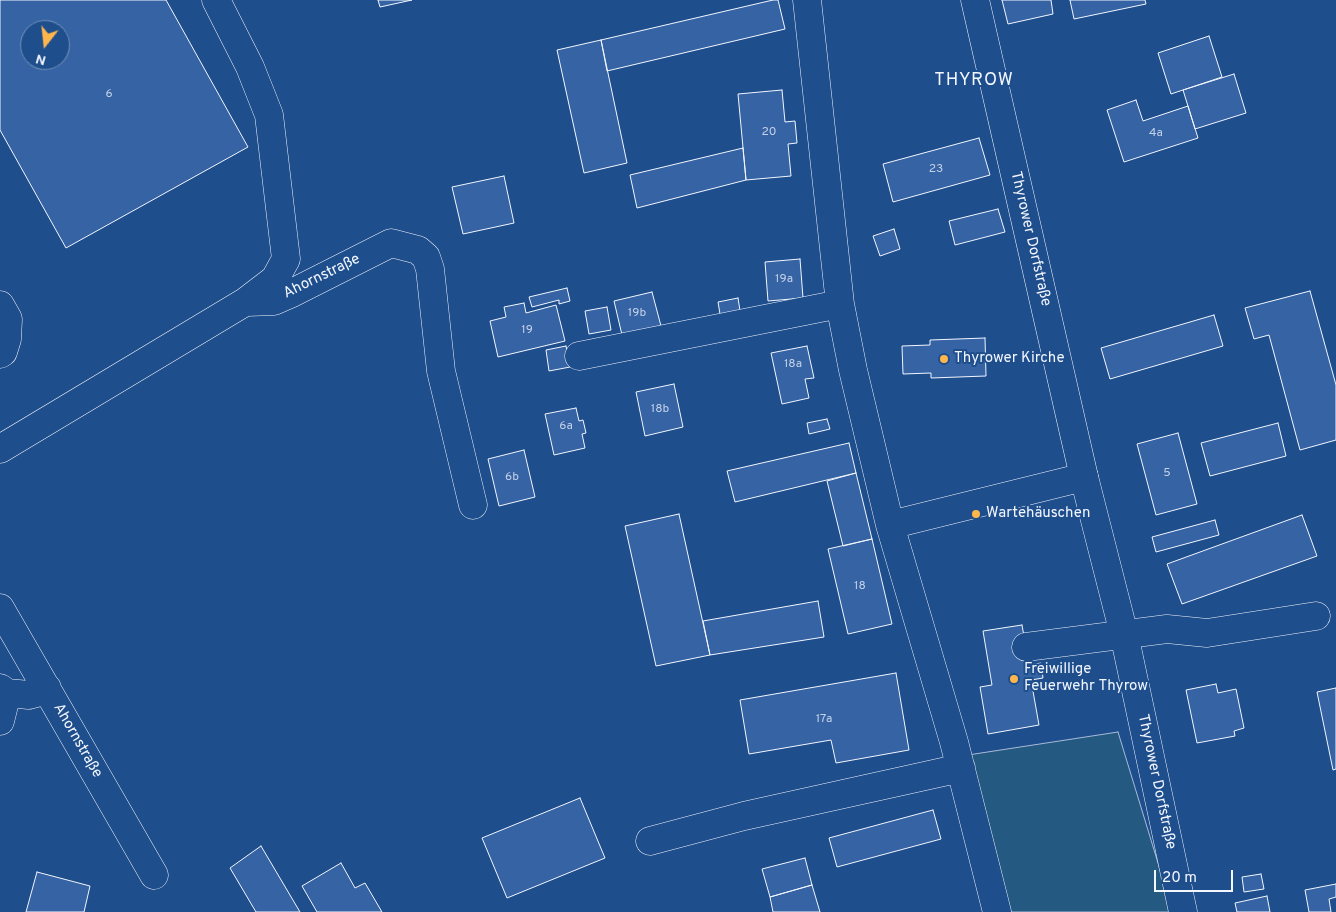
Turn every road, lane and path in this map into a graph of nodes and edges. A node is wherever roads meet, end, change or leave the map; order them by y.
1 (216, 0) edge
2 (807, 0) edge
3 (975, 0) edge
4 (245, 302) junction
5 (840, 304) junction
6 (0, 305) edge
7 (0, 354) edge
8 (579, 356) dead end
9 (0, 449) edge
10 (1084, 477) junction
11 (473, 505) dead end
12 (890, 525) junction
13 (0, 608) edge
14 (1316, 616) dead end
15 (1124, 634) junction
16 (1026, 647) dead end
17 (47, 688) junction
18 (4, 691) edge
19 (0, 721) edge
20 (961, 768) junction
21 (650, 841) dead end
22 (154, 874) dead end
23 (997, 912) edge
24 (1183, 912) edge

1 - 4 street
2 - 5 street
3 - 10 street, Thyrower Dorfstraße
4 - 9 street, Ahornstraße
4 - 11 street, Ahornstraße
5 - 8 street
5 - 12 street
6 - 7 street
10 - 12 street
10 - 15 street, Thyrower Dorfstraße
12 - 20 street
13 - 17 street, Ahornstraße
14 - 15 street
15 - 16 street
15 - 24 street, Thyrower Dorfstraße
17 - 18 street
17 - 22 street, Ahornstraße
18 - 19 street
20 - 21 street
20 - 23 street

